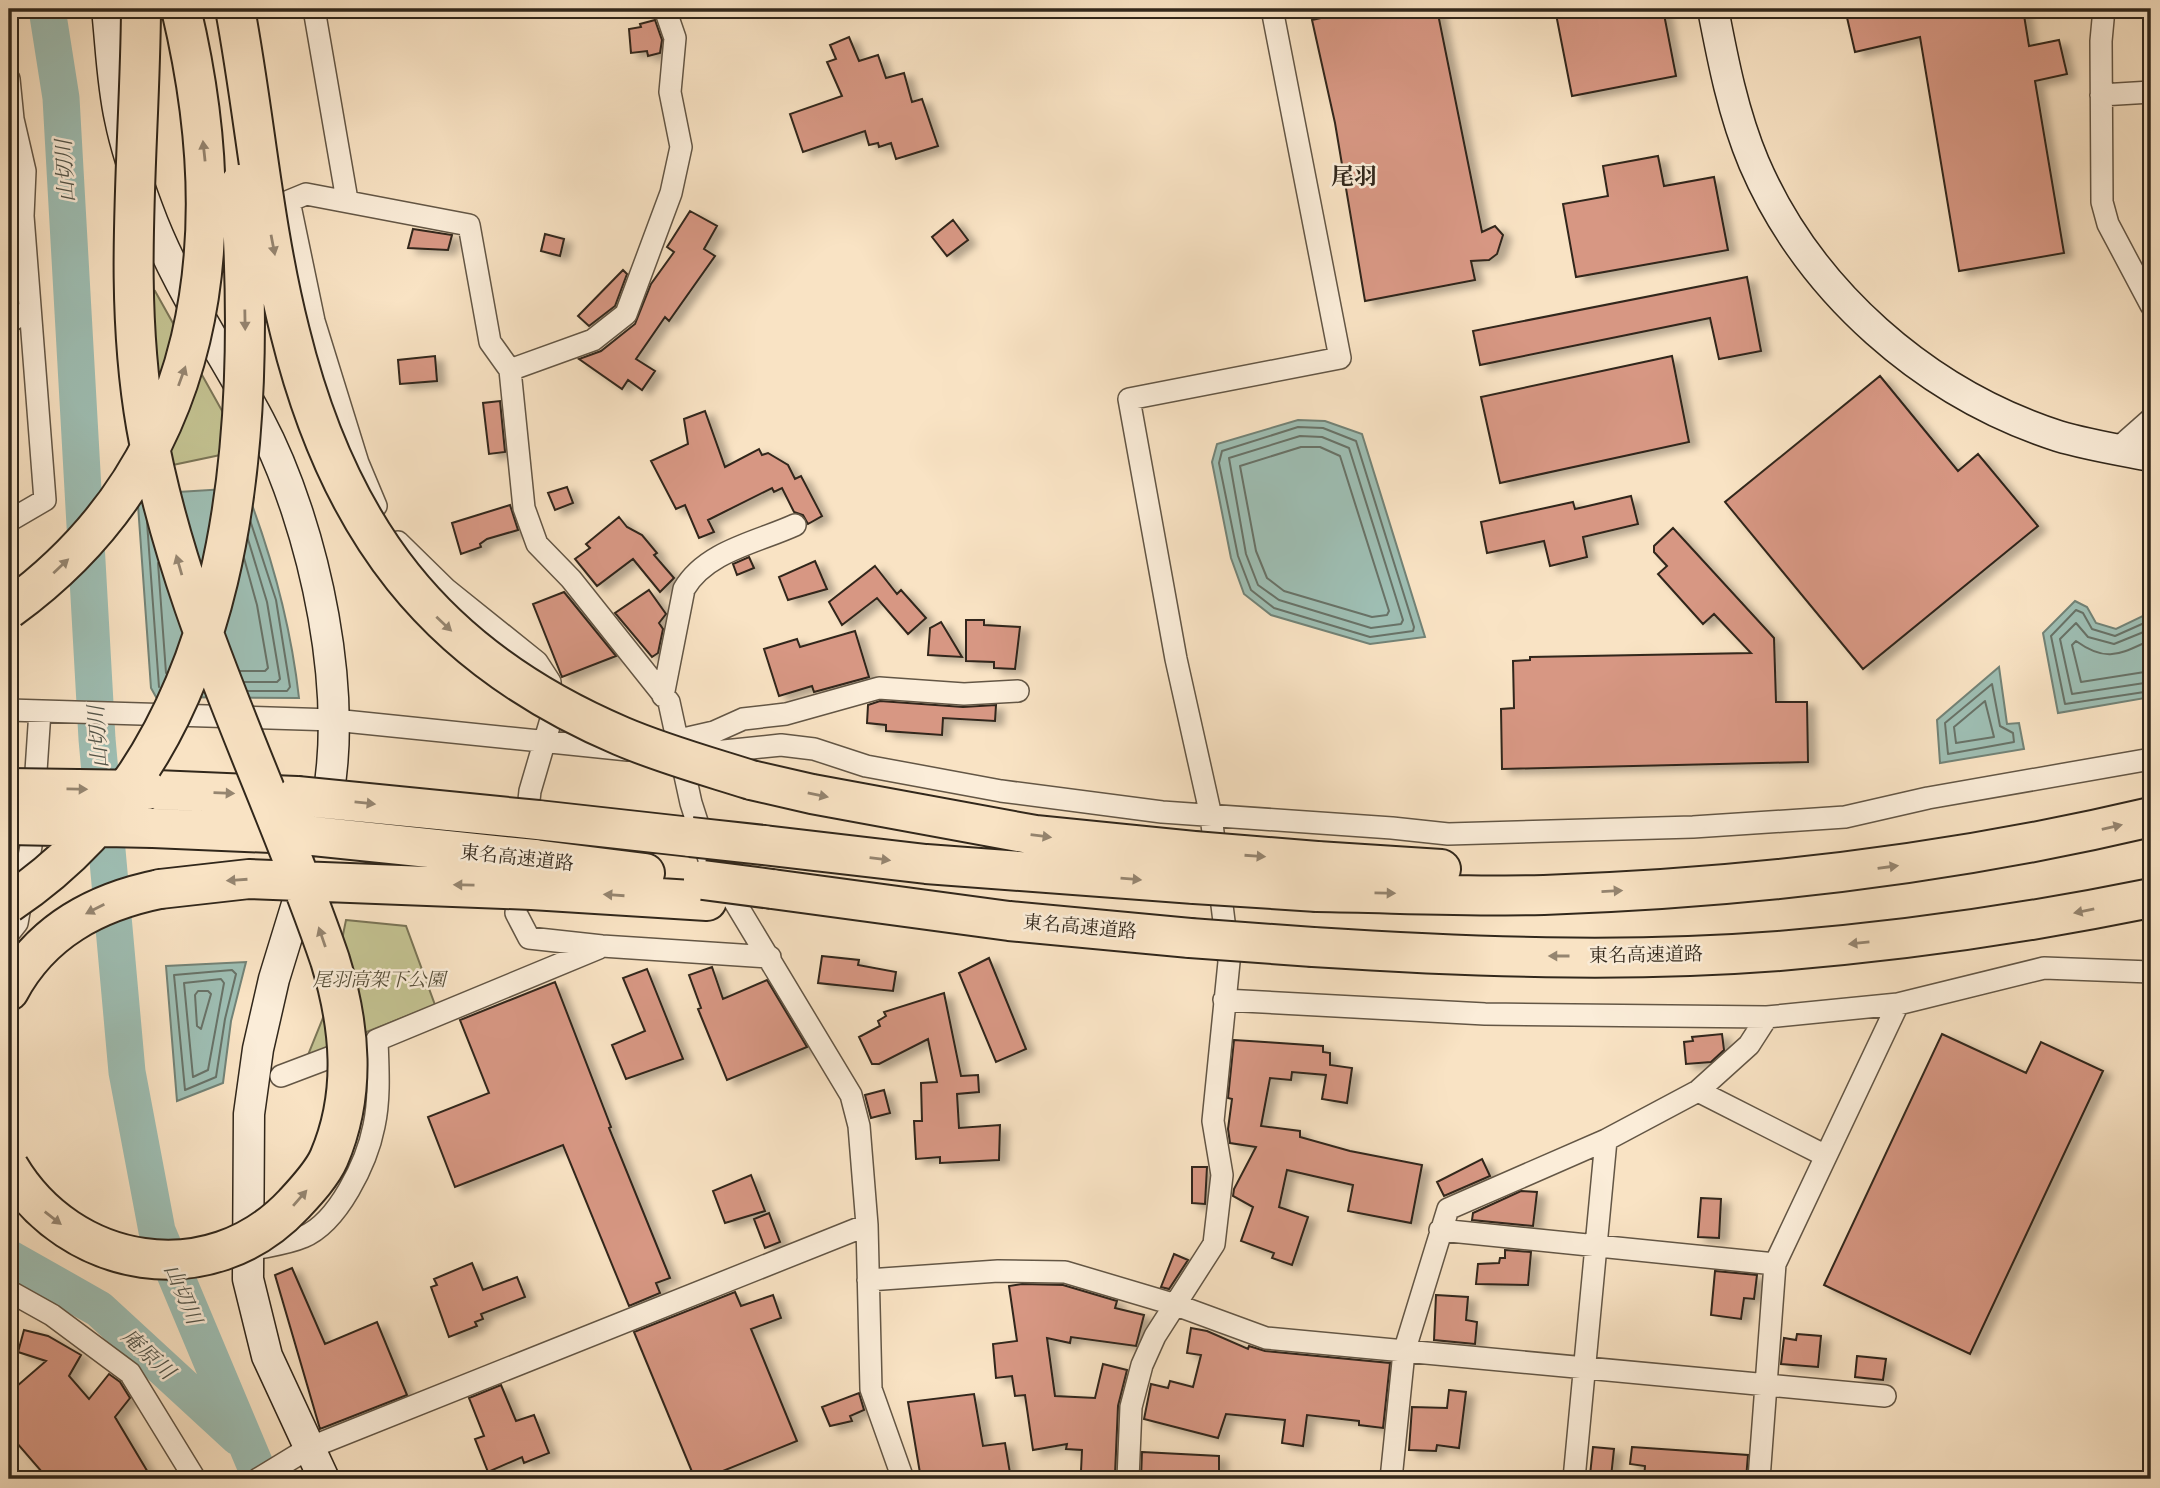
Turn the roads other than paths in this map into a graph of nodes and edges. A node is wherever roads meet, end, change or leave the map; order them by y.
1 (107, 9) edge
2 (141, 9) edge
3 (181, 9) edge
4 (214, 9) edge
5 (235, 9) edge
6 (314, 9) edge
7 (665, 9) edge
8 (1272, 9) edge
9 (1713, 9) edge
10 (2104, 9) edge
11 (9, 79) edge
12 (2151, 92) edge
13 (2101, 94) junction
14 (11, 120) edge
15 (347, 200) junction
16 (2151, 305) edge
17 (30, 310) junction
18 (9, 322) edge
19 (510, 370) junction
20 (2151, 419) edge
21 (2118, 449) junction
22 (2151, 456) edge
23 (9, 521) edge
24 (795, 525) dead end
25 (9, 609) edge
26 (1018, 691) dead end
27 (663, 696) junction
28 (9, 710) edge
29 (799, 710) junction
30 (50, 711) junction
31 (334, 720) junction
32 (544, 742) junction
33 (793, 746) junction
34 (681, 748) junction
35 (2151, 759) edge
36 (9, 788) edge
37 (1211, 816) junction
38 (2151, 817) edge
39 (9, 825) edge
40 (1194, 868) junction
41 (533, 874) junction
42 (2151, 898) edge
43 (9, 904) edge
44 (9, 933) edge
45 (603, 946) junction
46 (770, 957) junction
47 (2151, 972) edge
48 (9, 991) edge
49 (1224, 1000) junction
50 (1898, 1004) junction
51 (1767, 1017) junction
52 (377, 1040) junction
53 (281, 1076) dead end
54 (1699, 1091) junction
55 (1605, 1140) junction
56 (1826, 1156) junction
57 (9, 1167) edge
58 (867, 1225) junction
59 (1440, 1230) junction
60 (1597, 1247) junction
61 (248, 1250) junction
62 (1775, 1265) junction
63 (868, 1280) junction
64 (9, 1292) edge
65 (1176, 1306) junction
66 (1404, 1352) junction
67 (1585, 1369) junction
68 (1769, 1385) junction
69 (1885, 1396) dead end
70 (304, 1451) junction
71 (195, 1479) edge
72 (258, 1479) edge
73 (324, 1479) edge
74 (903, 1479) edge
75 (1128, 1479) edge
76 (1391, 1479) edge
77 (1574, 1479) edge
78 (1759, 1479) edge

1 - 31 street
57 -> 2 highway, bridge
25 -> 3 highway, bridge
4 -> 43 highway, bridge
5 -> 40 highway, bridge
6 - 15 street
7 - 19 street
8 - 37 street
9 - 21 street
10 - 13 street
11 - 14 street
12 - 13 street
13 - 16 street
14 - 17 street
15 - 19 street
15 - 32 street
17 - 18 street
17 - 23 street
19 - 27 street
20 - 21 street
21 - 22 street
24 - 27 street
26 - 29 street
27 - 34 street
28 - 30 street
29 - 33 street
29 - 34 street
30 - 31 street
30 - 44 street
31 - 32 street
31 - 61 street
32 - 34 street
32 - 45 street
33 - 34 street
33 - 37 street
34 - 46 street
35 - 37 street
36 -> 40 highway, 東名高速道路, bridge
37 - 49 street
40 -> 38 highway, 東名高速道路, bridge
39 - 41 highway, 東名高速道路, bridge
42 -> 41 highway, 東名高速道路, bridge
41 -> 48 highway, bridge
45 - 46 street
45 - 52 street
46 - 58 street
47 - 50 street
49 - 51 street
49 - 65 street
50 - 51 street
50 - 56 street
51 - 54 street
52 - 53 street
52 - 61 street
54 - 55 street
54 - 56 street
55 - 59 street
55 - 60 street
56 - 62 street
58 - 63 street
58 - 70 street
59 - 60 street
59 - 66 street
60 - 62 street
60 - 67 street
61 - 70 street
62 - 68 street
63 - 65 street
63 - 74 street
64 - 71 street
65 - 66 street
65 - 75 street
66 - 67 street
66 - 76 street
67 - 68 street
67 - 77 street
68 - 69 street
68 - 78 street
70 - 72 street
70 - 73 street

